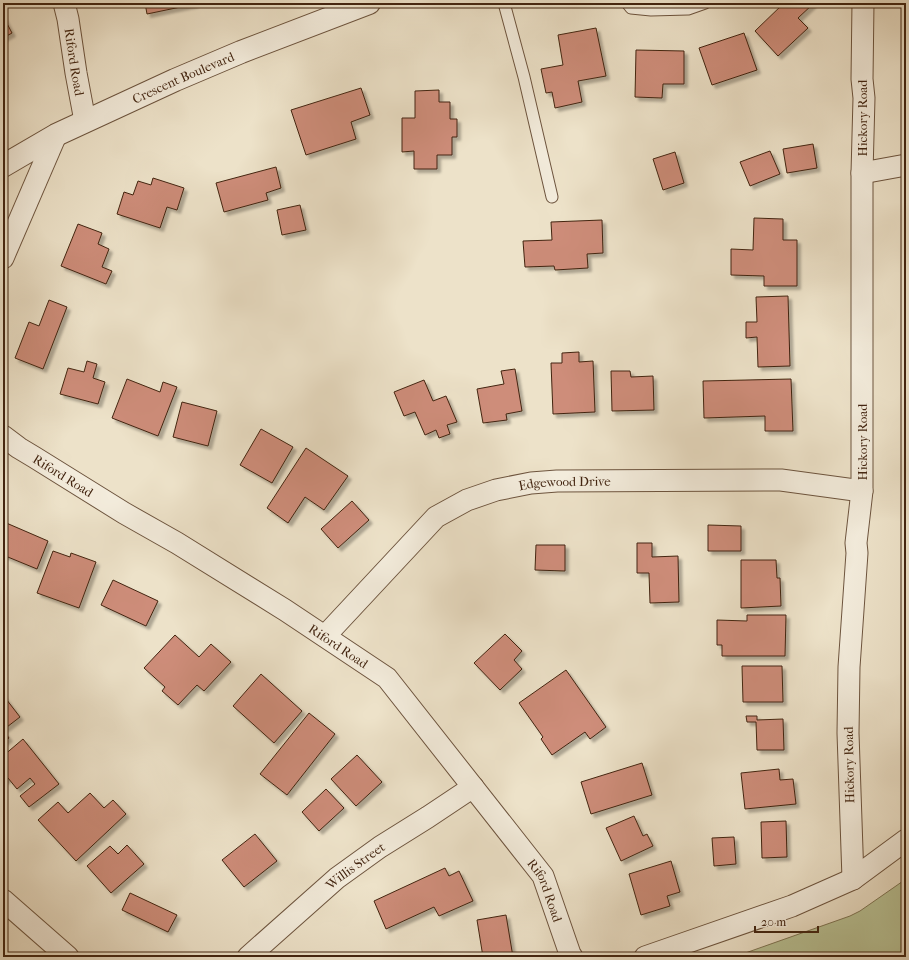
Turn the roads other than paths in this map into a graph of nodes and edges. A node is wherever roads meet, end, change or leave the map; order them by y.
1 (64, 3) edge
2 (370, 3) edge
3 (504, 3) edge
4 (628, 3) edge
5 (705, 3) edge
6 (863, 3) edge
7 (86, 121) junction
8 (56, 135) junction
9 (906, 165) edge
10 (3, 166) edge
11 (862, 173) junction
12 (552, 197) dead end
13 (3, 258) edge
14 (3, 436) edge
15 (862, 491) junction
16 (325, 636) junction
17 (472, 787) junction
18 (906, 840) edge
19 (853, 880) junction
20 (3, 900) edge
21 (68, 957) edge
22 (248, 957) edge
23 (572, 957) edge
24 (645, 957) edge

1 - 7 street, Riford Road
2 - 7 street, Crescent Boulevard
3 - 12 lane
4 - 5 lane
6 - 11 street, Hickory Road
7 - 8 street, Crescent Boulevard
8 - 10 street, Crescent Boulevard
8 - 13 street
9 - 11 street
11 - 15 street, Hickory Road
14 - 16 street, Riford Road
15 - 16 street, Edgewood Drive
15 - 19 street, Hickory Road
16 - 17 street, Riford Road
17 - 22 street, Willis Street
17 - 23 street, Riford Road
18 - 19 street
19 - 24 street
20 - 21 street

